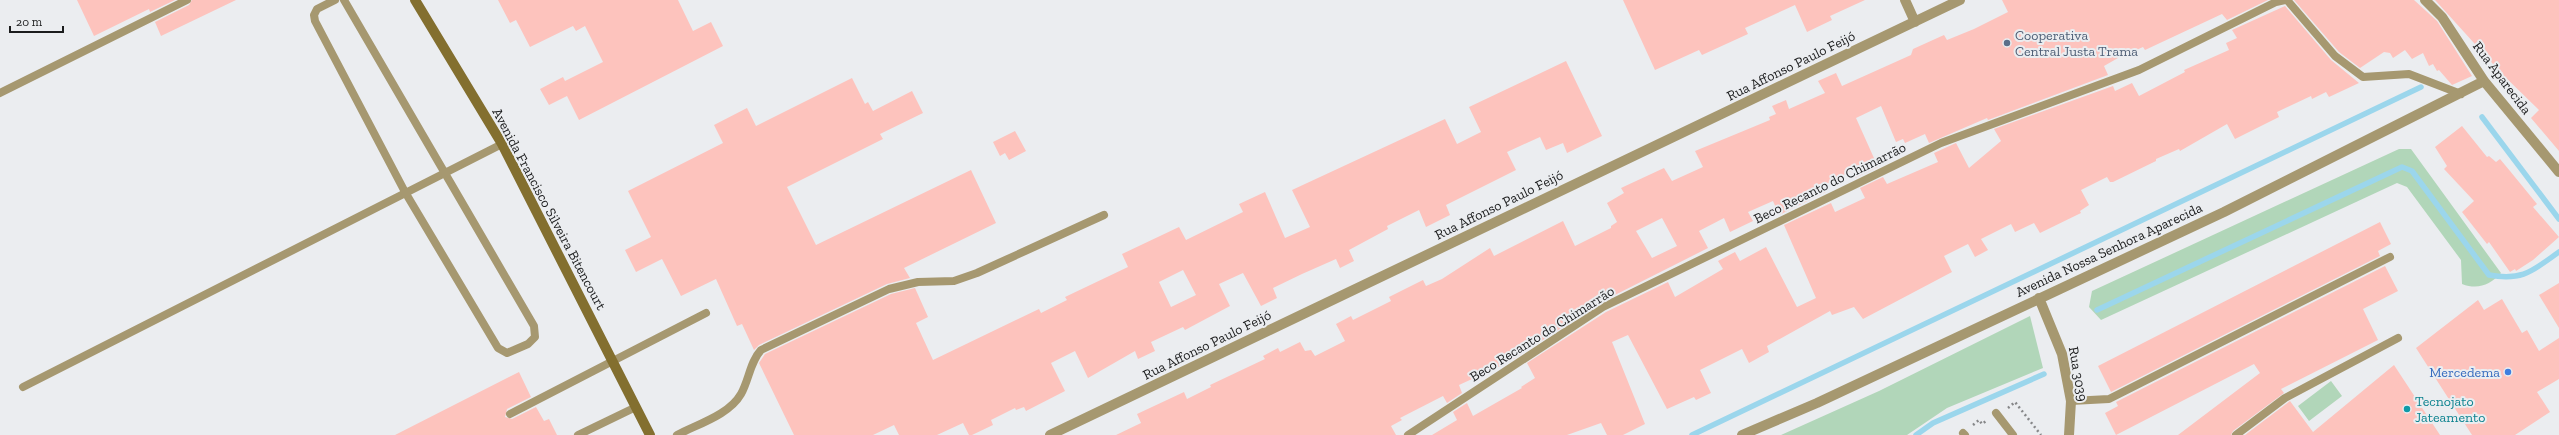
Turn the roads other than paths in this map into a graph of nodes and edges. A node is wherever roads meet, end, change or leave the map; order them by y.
1 (187, 0) edge
2 (335, 0) edge
3 (344, 0) edge
4 (415, 0) edge
5 (1905, 0) edge
6 (1960, 0) edge
7 (2286, 0) edge
8 (2424, 0) edge
9 (1916, 22) junction
10 (2484, 81) junction
11 (0, 93) edge
12 (2460, 94) junction
13 (502, 144) junction
14 (2559, 172) edge
15 (444, 173) junction
16 (405, 192) junction
17 (1104, 215) dead end
18 (2390, 258) dead end
19 (2039, 298) junction
20 (706, 313) dead end
21 (2398, 338) dead end
22 (613, 363) junction
23 (23, 387) dead end
24 (2071, 401) junction
25 (636, 407) junction
26 (1996, 413) dead end
27 (510, 414) dead end
28 (587, 433) edge
29 (578, 435) edge
30 (650, 435) edge
31 (677, 435) edge
32 (1050, 435) edge
33 (1408, 435) edge
34 (1742, 435) edge
35 (2013, 435) edge
36 (2069, 435) edge
37 (2236, 435) edge

1 - 11 lane
2 - 16 lane
3 - 15 lane
4 - 13 main road, Avenida Francisco Silveira Bitencourt
5 - 9 street
6 - 9 street, Rua Affonso Paulo Feijó
7 - 12 lane, Beco Recanto do Chimarrão
7 - 33 lane, Beco Recanto do Chimarrão
8 - 10 street, Rua Aparecida
9 - 32 street, Rua Affonso Paulo Feijó
10 - 12 street, Avenida Nossa Senhora Aparecida
10 - 14 street, Rua Aparecida
12 - 19 street, Avenida Nossa Senhora Aparecida
13 - 15 lane
13 - 22 main road, Avenida Francisco Silveira Bitencourt
15 - 16 lane
15 - 16 lane
16 - 23 lane
17 - 31 lane
18 - 24 lane
19 - 24 street, Rua 3039
19 - 34 street, Avenida Nossa Senhora Aparecida
20 - 22 lane
21 - 37 lane
22 - 25 main road, Avenida Francisco Silveira Bitencourt
22 - 27 lane
24 - 36 street, Rua 3039
25 - 28 lane
25 - 30 main road, Avenida Francisco Silveira Bitencourt
26 - 35 lane
28 - 29 lane

